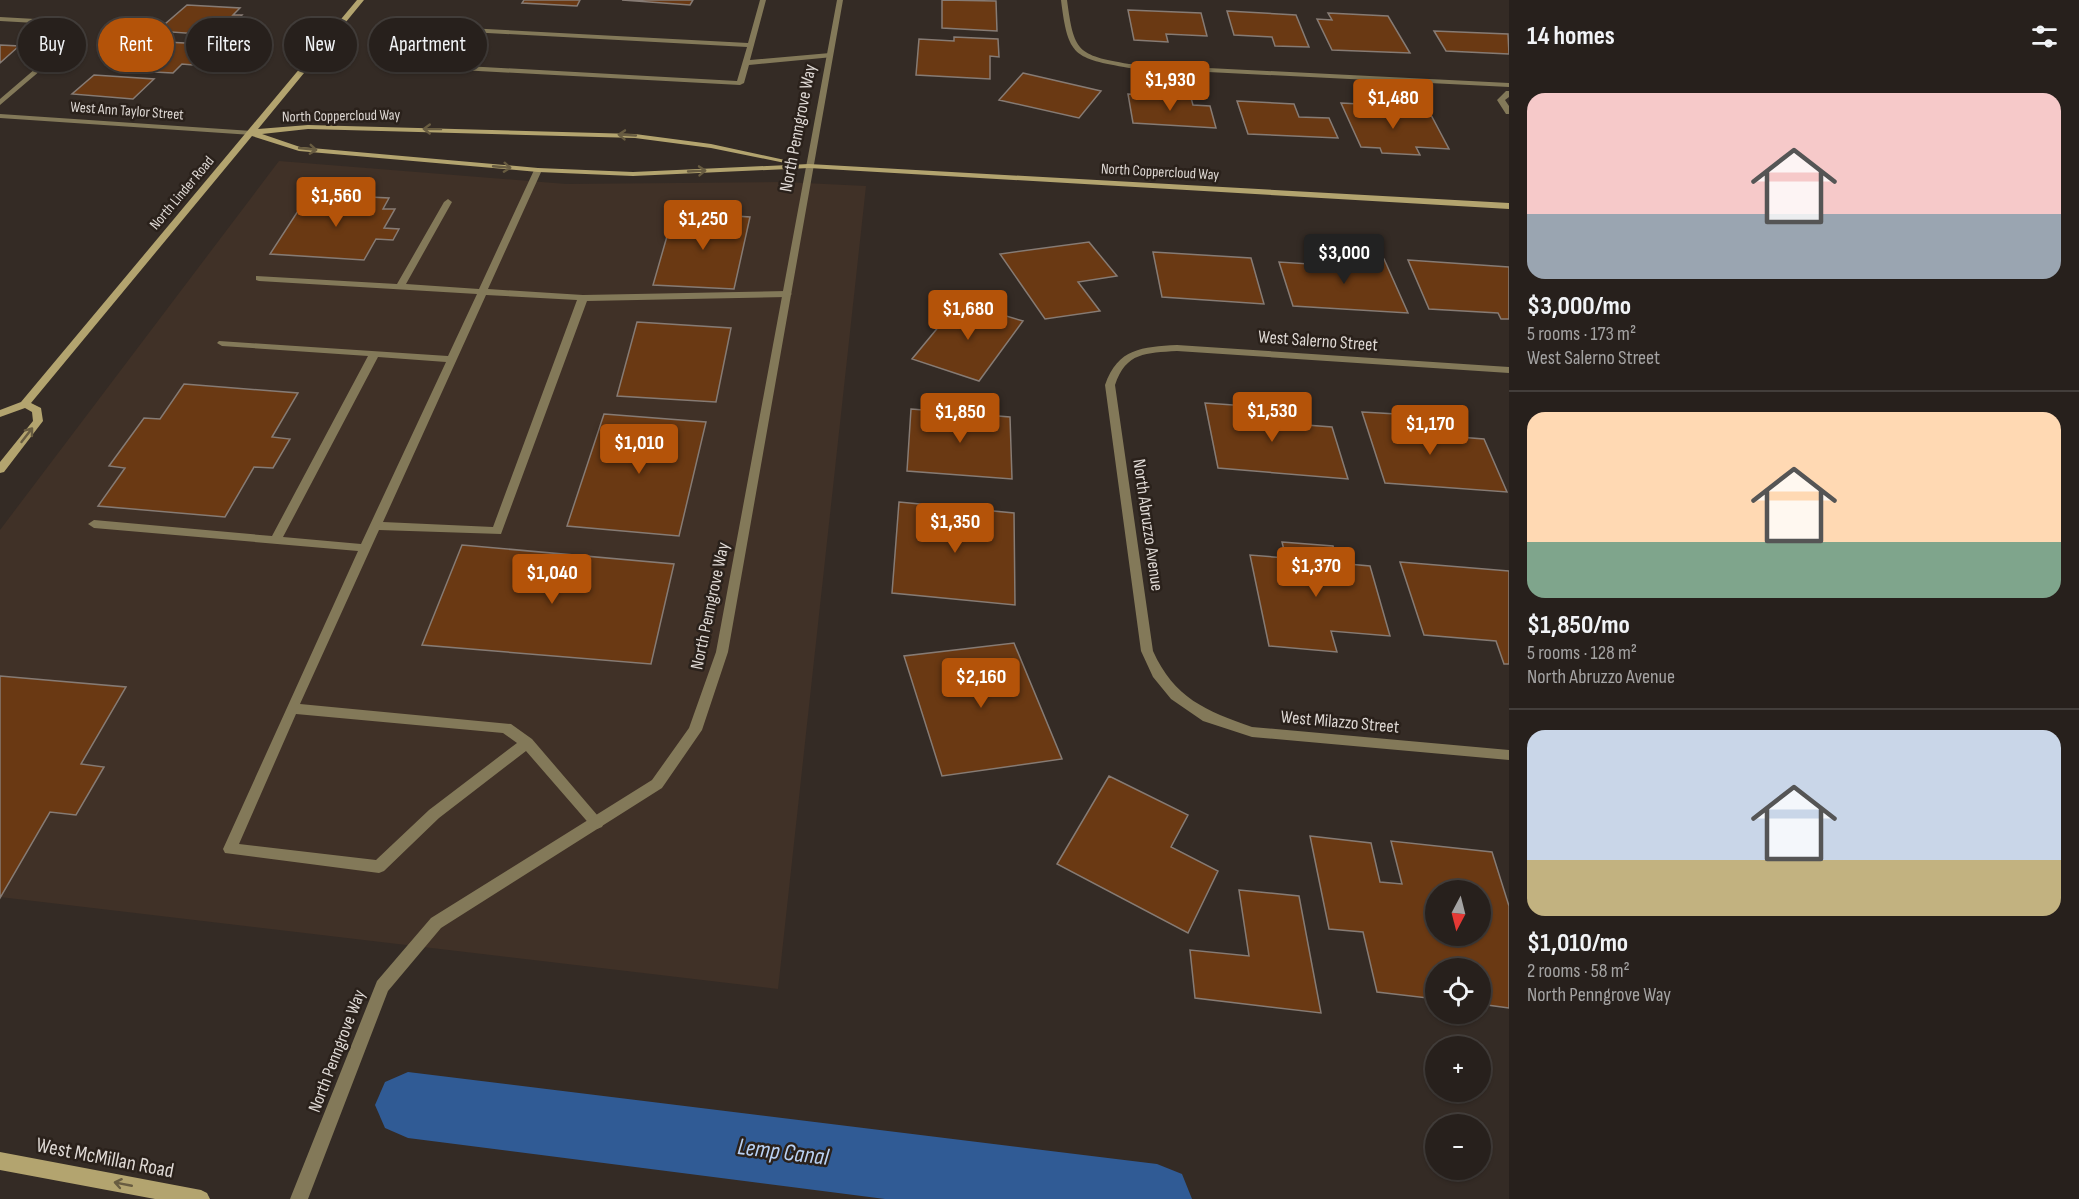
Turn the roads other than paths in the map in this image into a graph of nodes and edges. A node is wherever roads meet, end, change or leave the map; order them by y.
1 (361, 0) edge
2 (763, 0) edge
3 (840, 0) edge
4 (1064, 0) edge
5 (0, 19) edge
6 (750, 45) junction
7 (830, 55) junction
8 (746, 63) junction
9 (1509, 85) edge
10 (1509, 93) edge
11 (0, 103) edge
12 (1509, 112) edge
13 (0, 116) edge
14 (252, 133) junction
15 (809, 166) junction
16 (538, 170) junction
17 (448, 202) dead end
18 (1509, 206) edge
19 (259, 278) dead end
20 (400, 286) junction
21 (483, 291) junction
22 (787, 294) junction
23 (582, 298) junction
24 (222, 343) dead end
25 (375, 353) junction
26 (1127, 357) joint
27 (452, 359) junction
28 (1509, 370) edge
29 (25, 404) junction
30 (0, 414) edge
31 (0, 469) edge
32 (94, 524) dead end
33 (376, 526) junction
34 (275, 540) junction
35 (366, 548) junction
36 (1176, 695) joint
37 (292, 708) junction
38 (527, 743) junction
39 (1509, 755) edge
40 (597, 823) junction
41 (0, 1161) edge
42 (201, 1199) edge
43 (298, 1199) edge

1 - 14 street, North Linder Road
2 - 6 street
3 - 7 street, North Penngrove Way
4 - 9 street
5 - 11 street
6 - 8 street
6 - 8 street
7 - 8 street
7 - 15 street, North Penngrove Way
10 - 12 street
13 - 14 street, West Ann Taylor Street
15 -> 14 street, North Coppercloud Way
14 -> 16 street, North Coppercloud Way
14 - 29 street, North Linder Road
16 -> 15 street, North Coppercloud Way
15 - 18 street, North Coppercloud Way
15 - 22 street, North Penngrove Way
16 - 21 street
17 - 20 street
19 - 20 street
20 - 21 street
21 - 23 street
21 - 27 street
22 - 23 street
22 - 40 street, North Penngrove Way
23 - 33 street
24 - 25 street
25 - 27 street
25 - 34 street
26 - 28 street, West Salerno Street
26 - 36 street, North Abruzzo Avenue
27 - 33 street
29 - 30 street, North Linder Road
31 -> 29 street
32 - 34 street
33 - 35 street
34 - 35 street
35 - 37 street
36 - 39 street, West Milazzo Street
37 - 38 street
37 - 38 street
38 - 40 street
40 - 43 street, North Penngrove Way
42 -> 41 street, West McMillan Road

